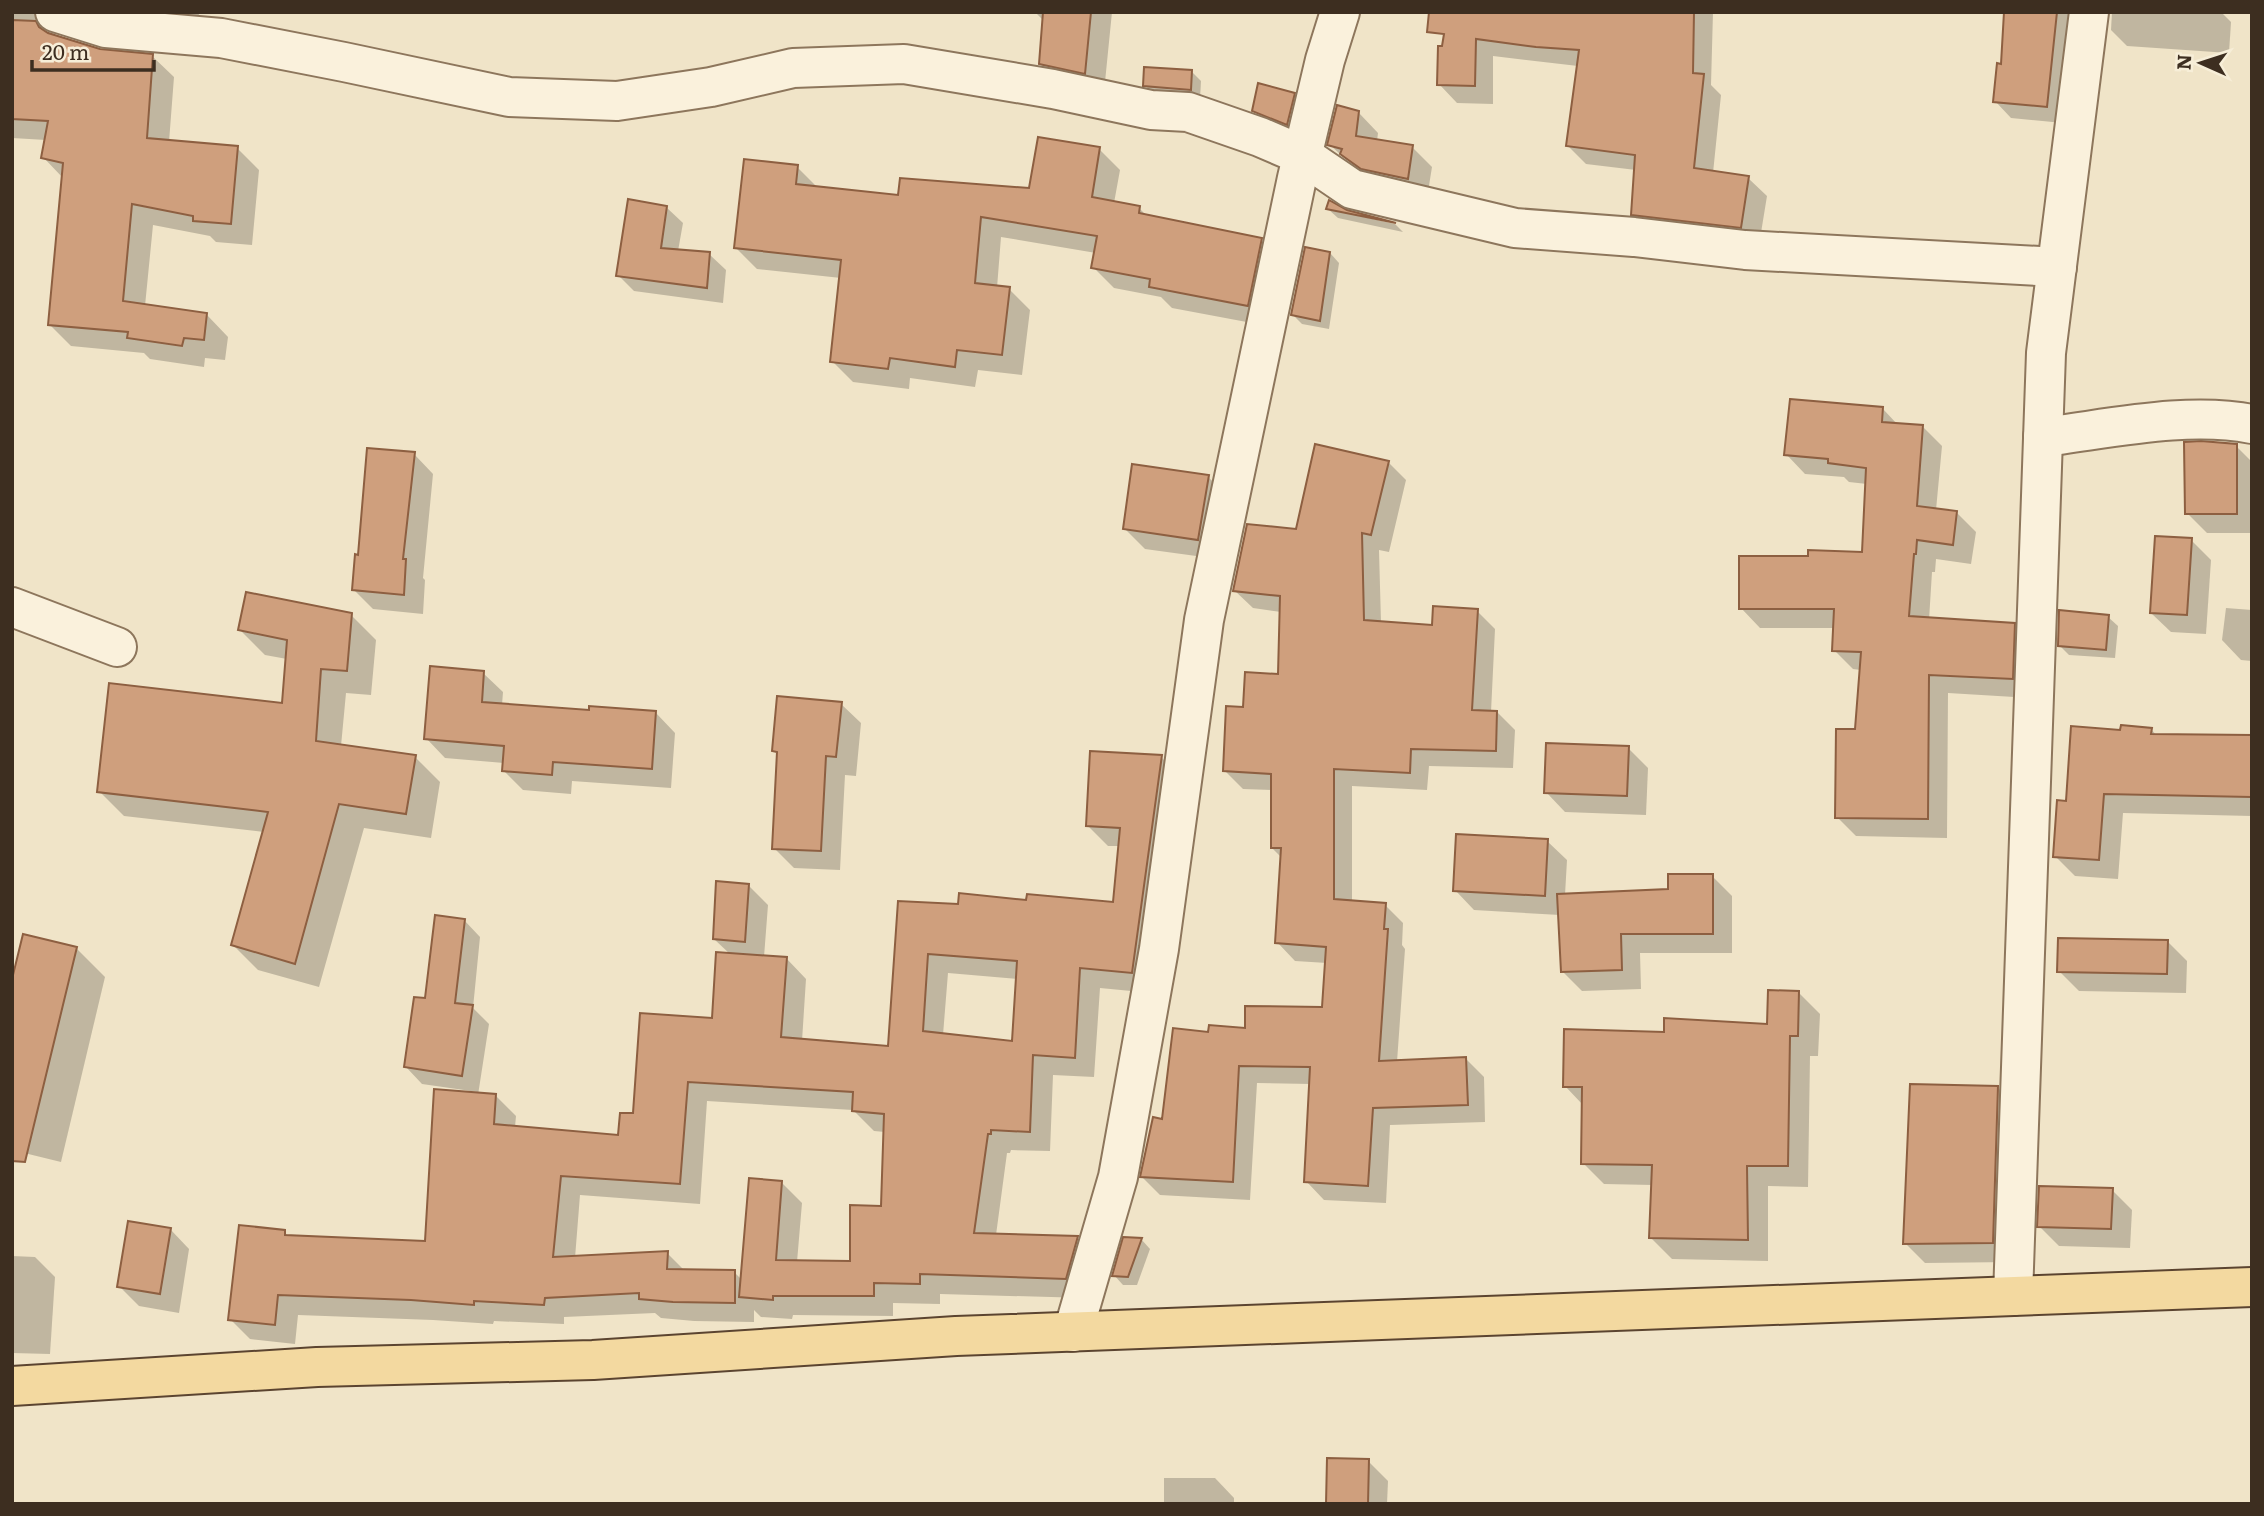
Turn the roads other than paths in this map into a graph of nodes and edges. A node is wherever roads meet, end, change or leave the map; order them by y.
1 (55, 12) edge
2 (1340, 12) edge
3 (2089, 12) edge
4 (1302, 155) junction
5 (2057, 267) junction
6 (2252, 424) edge
7 (2043, 437) junction
8 (12, 607) edge
9 (117, 647) dead end
10 (2252, 1287) edge
11 (2013, 1296) junction
12 (1073, 1332) junction
13 (12, 1386) edge

1 - 4 street
2 - 4 street
3 - 5 street
4 - 5 street
4 - 12 street
5 - 7 street
6 - 7 street
7 - 11 street
8 - 9 street
10 - 11 main road
11 - 12 main road
12 - 13 main road

